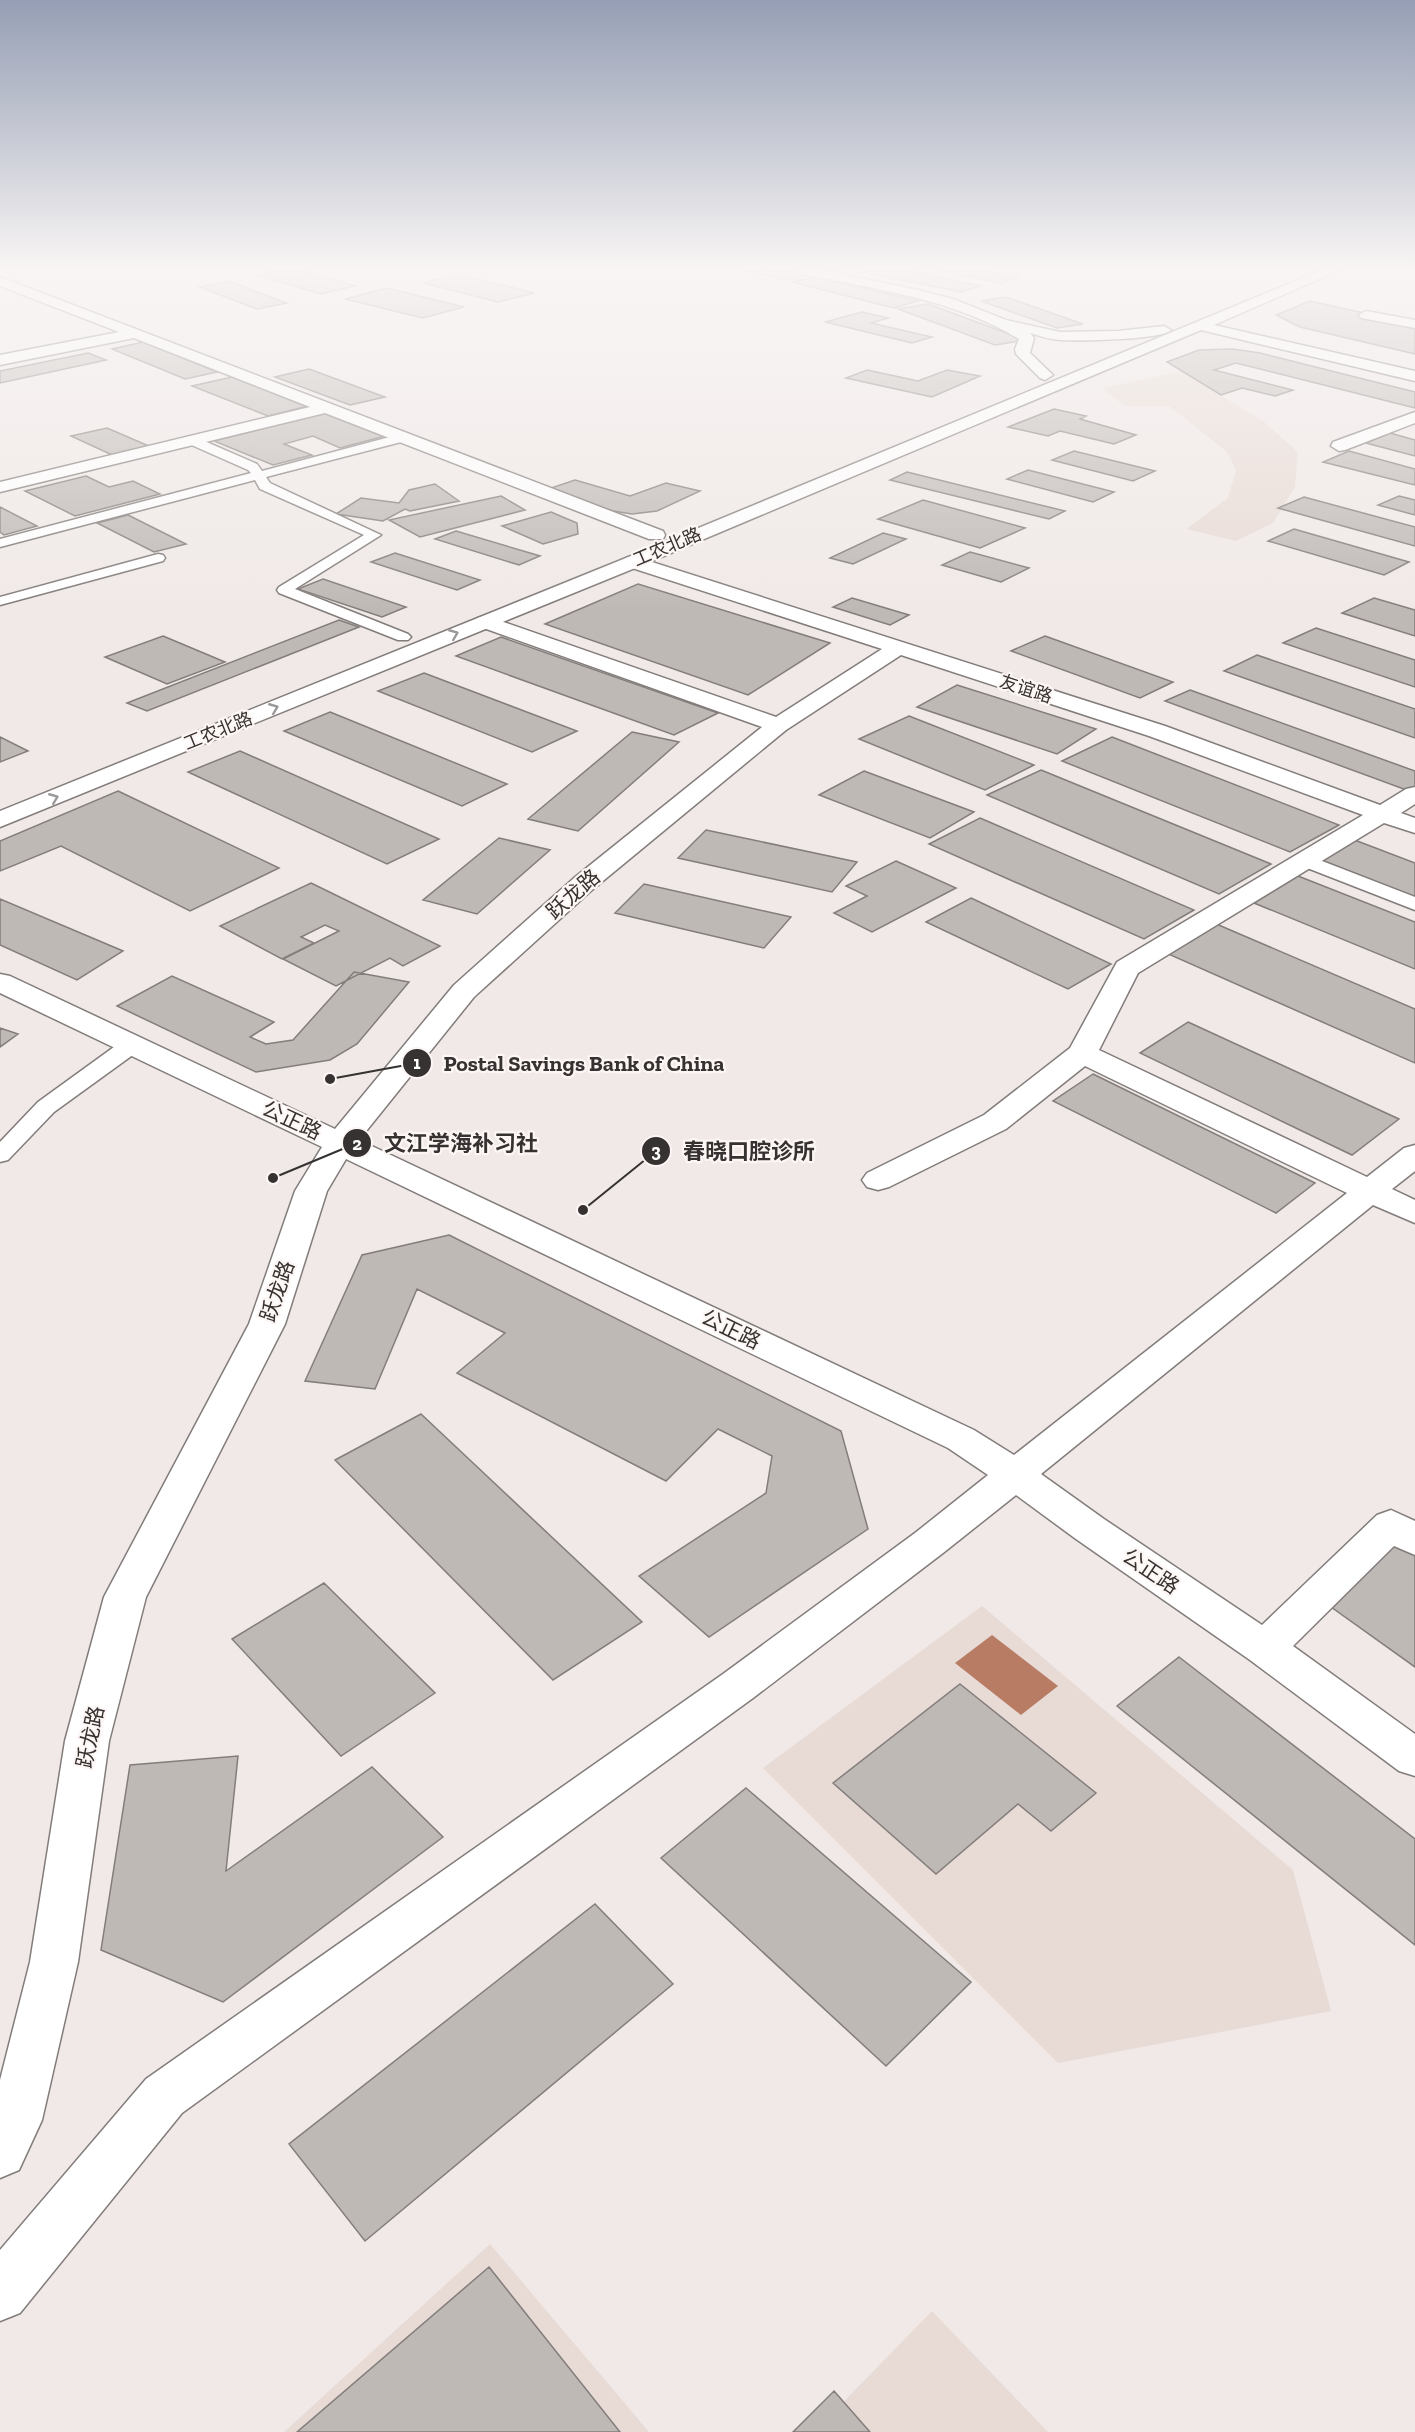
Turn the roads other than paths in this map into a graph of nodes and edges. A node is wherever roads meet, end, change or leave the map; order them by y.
1 (263, 383) edge
2 (1024, 383) edge
3 (1059, 383) edge
4 (324, 408) junction
5 (1415, 417) edge
6 (402, 438) junction
7 (191, 440) junction
8 (1340, 446) dead end
9 (258, 476) junction
10 (0, 487) edge
11 (656, 535) junction
12 (0, 543) edge
13 (158, 558) dead end
14 (633, 562) junction
15 (0, 601) edge
16 (485, 622) junction
17 (403, 637) junction
18 (898, 648) junction
19 (338, 663) dead end
20 (778, 725) junction
21 (1415, 794) edge
22 (1381, 813) junction
23 (0, 820) edge
24 (1415, 826) edge
25 (1304, 860) junction
26 (1415, 904) edge
27 (0, 981) edge
28 (132, 1044) junction
29 (1082, 1053) junction
30 (340, 1143) junction
31 (0, 1155) edge
32 (1415, 1155) edge
33 (878, 1180) dead end
34 (1370, 1191) junction
35 (1415, 1213) edge
36 (1016, 1475) junction
37 (1415, 1540) edge
38 (1265, 1648) junction
39 (1415, 1758) edge
40 (0, 2152) edge
41 (0, 2293) edge

1 - 4 street
2 - 11 street, 工农北路
3 - 14 street, 工农北路
4 - 6 street
4 - 7 street
5 - 8 street
6 - 9 lane
6 - 11 street
7 - 9 lane
7 - 10 street
9 - 12 lane
9 - 17 lane
11 - 17 street, 工农北路
13 - 15 lane
14 - 16 street, 工农北路
14 - 18 street, 友谊路
16 - 20 street
23 -> 16 street, 工农北路
17 - 19 street, 工农北路
18 - 20 street, 跃龙路
18 - 22 street, 友谊路
20 - 30 street, 跃龙路
21 - 22 street
22 - 24 street, 友谊路
22 - 25 street
25 - 26 lane
25 - 29 street
27 - 28 street, 公正路
28 - 30 street, 公正路
28 - 31 lane
29 - 33 street
29 - 34 street
30 - 36 street, 公正路
30 - 40 street, 跃龙路
32 - 34 street
34 - 35 street
34 - 36 street
36 - 38 street, 公正路
36 - 41 street
37 - 38 street
38 - 39 street, 公正路

